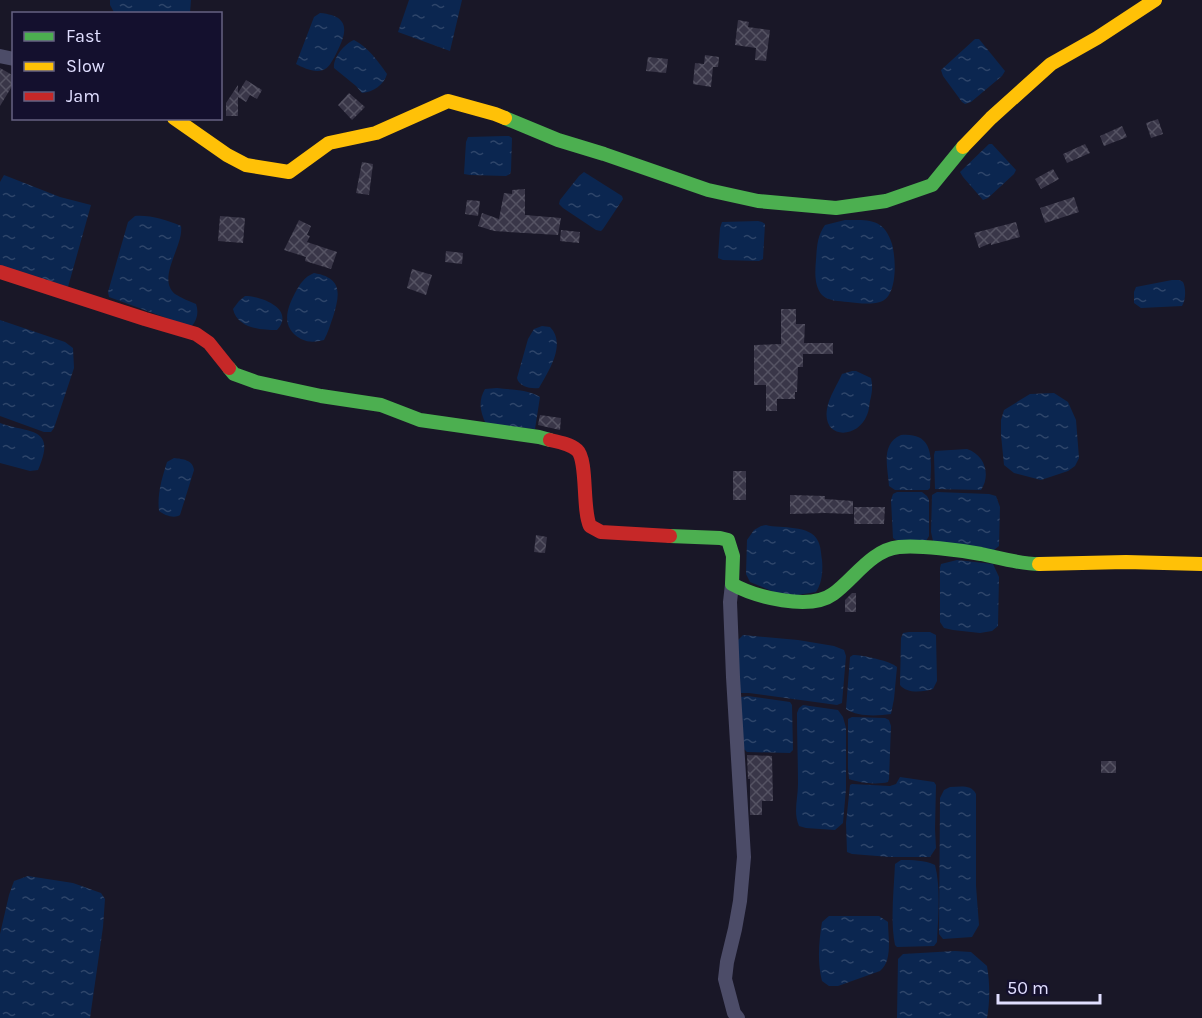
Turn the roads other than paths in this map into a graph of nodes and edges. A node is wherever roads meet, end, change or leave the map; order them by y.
1 (1155, 0) edge
2 (177, 120) edge
3 (0, 272) edge
4 (1202, 564) edge
5 (732, 584) junction
6 (738, 1018) edge

1 - 2 street
3 - 5 street
4 - 5 street
5 - 6 street

